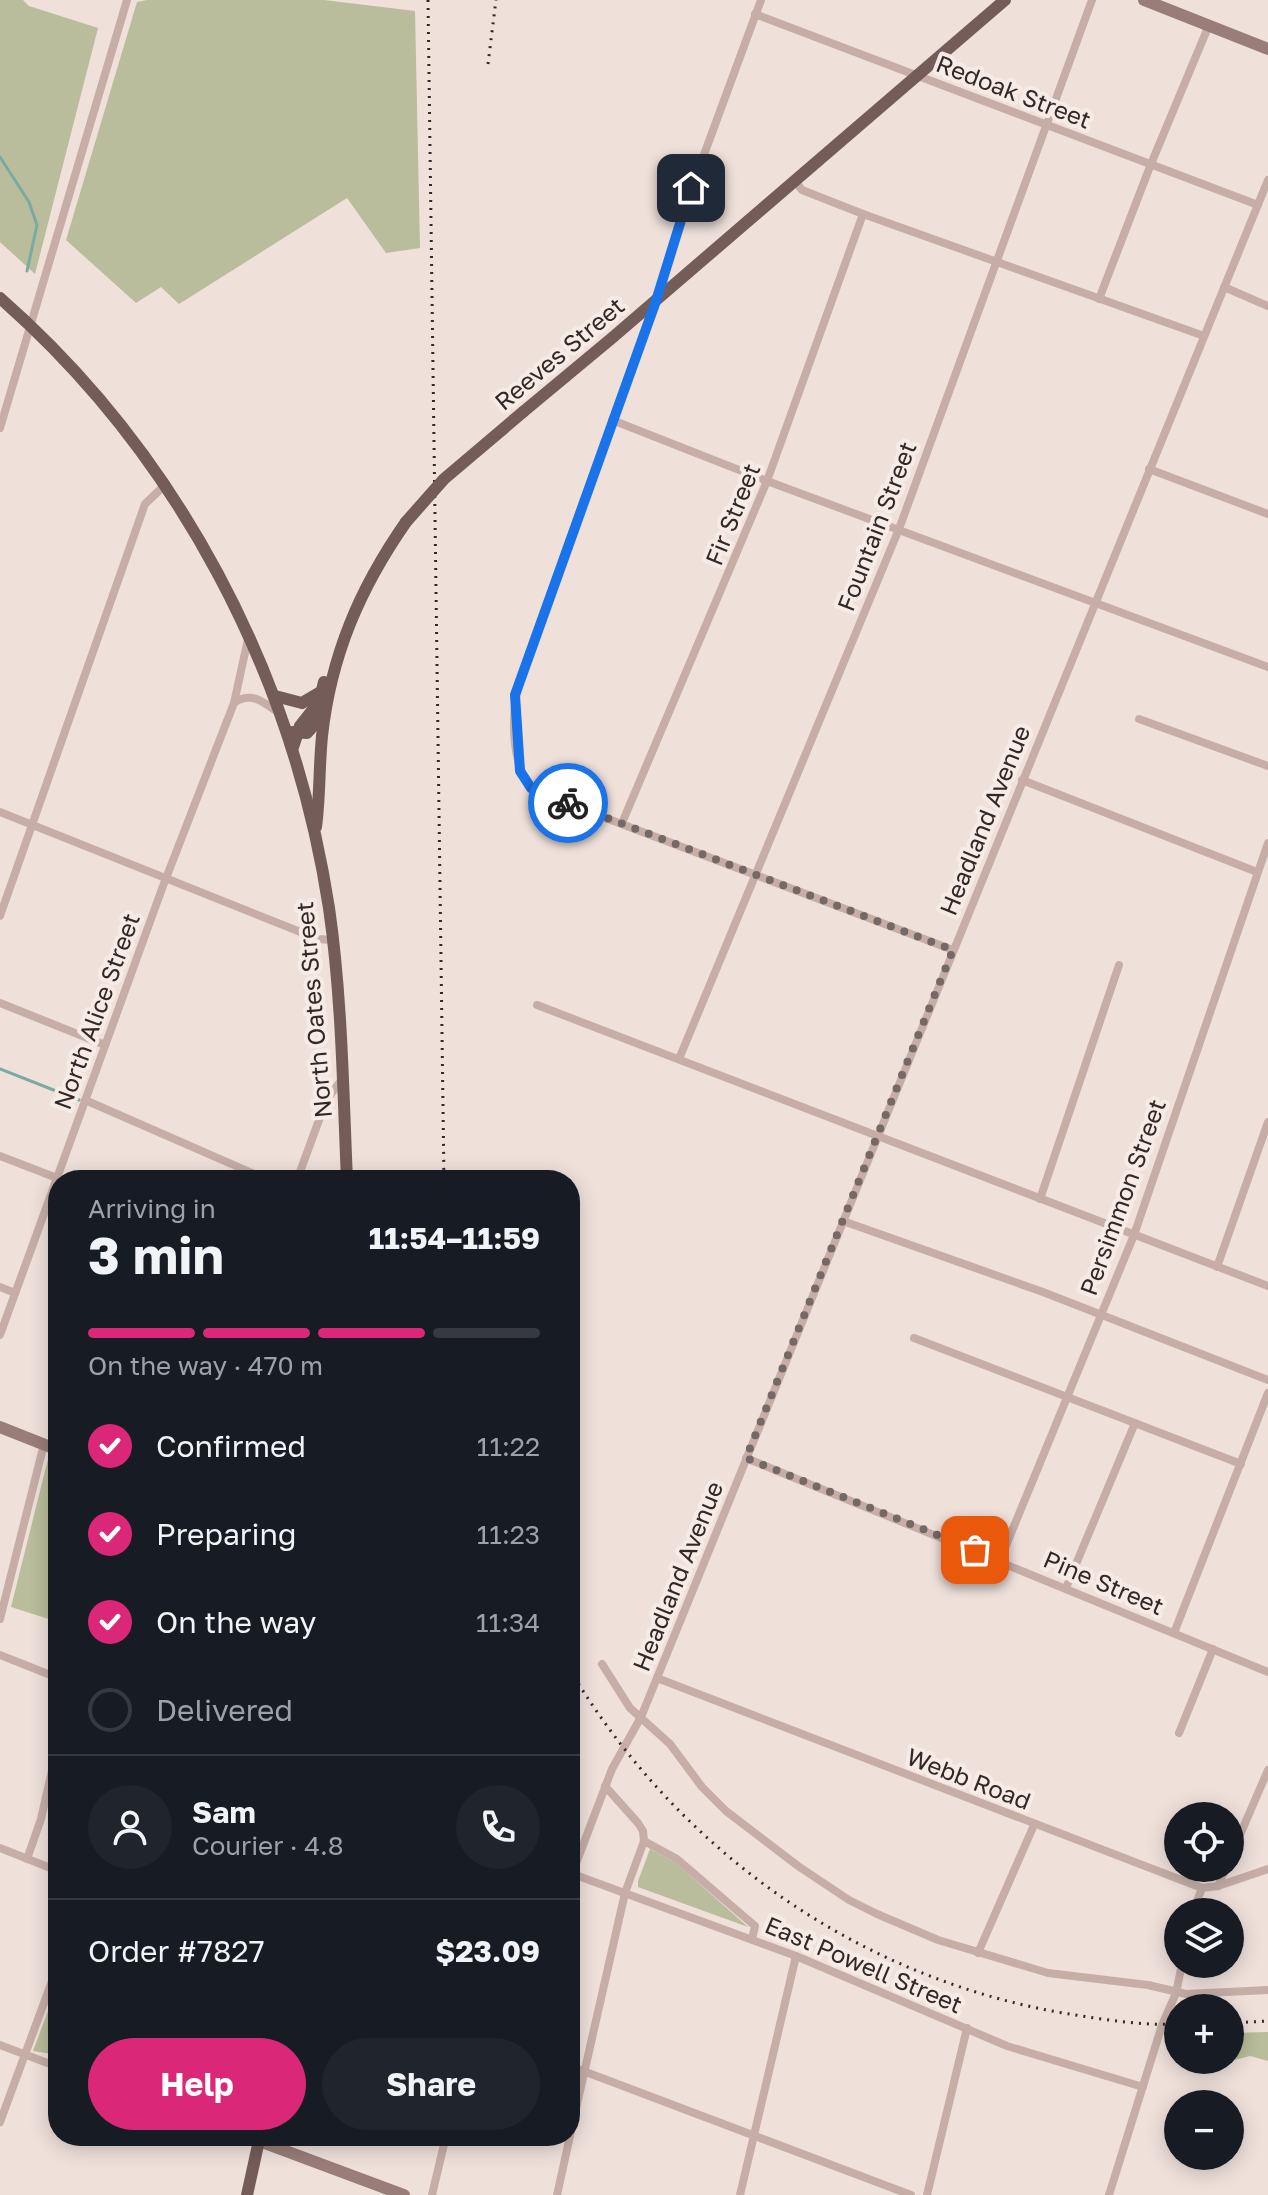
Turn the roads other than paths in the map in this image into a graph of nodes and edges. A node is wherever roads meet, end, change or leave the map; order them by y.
1 (127, 0) edge
2 (761, 0) edge
3 (1005, 0) edge
4 (1092, 0) edge
5 (1144, 0) edge
6 (755, 14) junction
7 (1209, 25) junction
8 (1268, 49) edge
9 (918, 75) junction
10 (1048, 126) junction
11 (1151, 164) junction
12 (1268, 180) edge
13 (795, 181) junction
14 (1258, 205) junction
15 (863, 214) junction
16 (996, 262) junction
17 (1224, 287) junction
18 (0, 298) edge
19 (1099, 299) junction
20 (656, 301) junction
21 (1268, 306) edge
22 (30, 324) junction
23 (1204, 336) junction
24 (612, 420) junction
25 (0, 428) edge
26 (1149, 469) junction
27 (767, 481) junction
28 (166, 484) junction
29 (1268, 514) edge
30 (899, 529) junction
31 (1095, 602) junction
32 (249, 635) junction
33 (337, 654) junction
34 (1268, 667) edge
35 (322, 691) junction
36 (275, 696) junction
37 (234, 703) junction
38 (325, 711) junction
39 (1139, 719) dead end
40 (287, 725) junction
41 (1268, 766) edge
42 (1022, 780) junction
43 (0, 812) edge
44 (622, 823) junction
45 (33, 825) junction
46 (315, 838) junction
47 (1268, 843) edge
48 (1257, 872) junction
49 (755, 874) junction
50 (167, 879) junction
51 (0, 916) edge
52 (333, 940) junction
53 (953, 950) junction
54 (1119, 965) dead end
55 (0, 1003) edge
56 (537, 1005) dead end
57 (105, 1045) junction
58 (679, 1059) junction
59 (342, 1078) junction
60 (85, 1100) junction
61 (1268, 1122) edge
62 (878, 1135) junction
63 (0, 1156) edge
64 (60, 1170) edge
65 (245, 1170) edge
66 (301, 1170) edge
67 (347, 1170) edge
68 (48, 1175) edge
69 (1040, 1199) junction
70 (48, 1203) edge
71 (843, 1221) junction
72 (1134, 1235) junction
73 (1217, 1267) junction
74 (1268, 1286) edge
75 (0, 1287) edge
76 (15, 1293) junction
77 (1100, 1315) junction
78 (0, 1335) edge
79 (914, 1338) dead end
80 (1268, 1380) edge
81 (1268, 1393) edge
82 (1067, 1396) junction
83 (1135, 1423) junction
84 (0, 1427) edge
85 (44, 1444) junction
86 (48, 1446) edge
87 (746, 1458) junction
88 (1241, 1464) junction
89 (1000, 1560) junction
90 (1066, 1588) junction
91 (0, 1619) edge
92 (1174, 1633) junction
93 (1213, 1649) junction
94 (0, 1655) edge
95 (602, 1664) dead end
96 (1268, 1672) edge
97 (48, 1674) edge
98 (657, 1678) junction
99 (641, 1717) junction
100 (1179, 1733) dead end
101 (1268, 1770) edge
102 (605, 1786) junction
103 (48, 1788) edge
104 (1034, 1825) junction
105 (1244, 1826) edge
106 (644, 1841) junction
107 (0, 1848) edge
108 (580, 1851) edge
109 (27, 1859) junction
110 (48, 1867) edge
111 (1268, 1869) edge
112 (580, 1877) edge
113 (1220, 1882) edge
114 (1218, 1886) junction
115 (1202, 1888) junction
116 (625, 1893) junction
117 (1198, 1898) edge
118 (752, 1939) junction
119 (978, 1953) junction
120 (796, 1956) junction
121 (1179, 1978) edge
122 (1268, 1990) edge
123 (48, 1992) edge
124 (1176, 1993) junction
125 (967, 2028) junction
126 (0, 2045) edge
127 (25, 2054) junction
128 (48, 2063) edge
129 (580, 2070) edge
130 (584, 2071) junction
131 (1143, 2087) junction
132 (580, 2090) edge
133 (0, 2122) edge
134 (754, 2135) junction
135 (257, 2146) edge
136 (279, 2146) edge
137 (444, 2146) edge
138 (568, 2146) edge
139 (247, 2195) edge
140 (404, 2195) edge
141 (432, 2195) edge
142 (557, 2195) edge
143 (740, 2195) edge
144 (911, 2195) edge
145 (927, 2195) edge
146 (1109, 2195) edge

1 - 22 street
2 - 6 street
3 - 9 main road, Reeves Street
4 - 10 street, Fountain Street
5 - 7 street
6 - 9 street, Redoak Street
6 - 20 street
7 - 8 street
7 - 11 street
9 - 10 street, Redoak Street
9 - 13 main road, Reeves Street
10 - 11 street, Redoak Street
10 - 16 street, Fountain Street
11 - 14 street, Redoak Street
11 - 19 street
12 - 14 street, Headland Avenue
13 - 15 street
13 - 20 main road, Reeves Street
14 - 17 street, Headland Avenue
15 - 16 street
15 - 27 street, Fir Street
16 - 19 street
16 - 30 street, Fountain Street
17 - 21 street
17 - 23 street, Headland Avenue
18 - 22 main road
19 - 23 street
20 - 24 street
20 - 33 main road, Reeves Street, bridge
22 - 25 street
22 - 28 main road
23 - 26 street, Headland Avenue
24 - 27 street
24 - 44 street
26 - 29 street
26 - 31 street, Headland Avenue
27 - 30 street
27 - 44 street, Fir Street
28 - 32 main road
28 - 45 street
30 - 31 street
30 - 49 street, Fountain Street
31 - 34 street
31 - 42 street, Headland Avenue
32 - 36 main road
32 - 37 street, North Alice Street
33 - 35 main road, Reeves Street
33 - 38 main road, Reeves Street
35 - 36 main road
35 - 40 main road, Reeves Street
36 - 40 main road
37 - 40 street
37 - 50 street, North Alice Street
38 - 40 main road
38 - 46 main road, Reeves Street
39 - 41 street
40 - 46 main road
42 - 48 street
42 - 53 street, Headland Avenue
43 - 45 street
44 - 49 street
45 - 50 street
45 - 51 street
46 - 52 main road, North Oates Street
47 - 48 street, Persimmon Street
48 - 72 street, Persimmon Street
49 - 53 street
49 - 58 street, Fountain Street
50 - 52 street
50 - 57 street, North Alice Street
52 - 59 main road, North Oates Street
53 - 62 street, Headland Avenue
54 - 69 street
55 - 57 street
56 - 58 street
57 - 60 street, North Alice Street
58 - 62 street
59 - 66 street
59 - 67 main road, North Oates Street
60 - 64 street, North Alice Street
60 - 65 street
61 - 73 street
62 - 69 street
62 - 71 street, Headland Avenue
63 - 68 street
69 - 72 street
70 - 76 street, North Alice Street
71 - 77 street
71 - 87 street, Headland Avenue
72 - 73 street
72 - 77 street, Persimmon Street
73 - 74 street
75 - 76 street
76 - 78 street, North Alice Street
77 - 80 street
77 - 82 street, Persimmon Street
79 - 82 street
81 - 88 street
82 - 83 street
82 - 89 street, Persimmon Street
83 - 88 street
83 - 90 street
84 - 85 street
85 - 86 street
85 - 91 street
87 - 89 street, Pine Street
87 - 98 street, Headland Avenue
88 - 92 street
89 - 90 street, Pine Street
90 - 92 street, Pine Street
92 - 93 street, Pine Street
93 - 96 street, Pine Street
93 - 100 street
94 - 97 street
95 - 99 street
98 - 99 street, Headland Avenue
98 - 104 street, Webb Road
99 - 102 street, Headland Avenue
99 - 119 street
101 - 105 street
102 - 106 street
102 - 108 street, Headland Avenue
103 - 109 street
104 - 115 street, Webb Road
104 - 119 street
106 - 116 street
106 - 118 street
107 - 109 street
109 - 110 street
111 - 114 street, Webb Road
112 - 116 street, East Powell Street
113 - 114 street
114 - 115 street, Webb Road
115 - 117 street
116 - 118 street, East Powell Street
116 - 130 street
118 - 120 street, East Powell Street
119 - 124 street
120 - 125 street, East Powell Street
120 - 134 street
121 - 124 street
122 - 124 street
123 - 127 street
124 - 131 street
125 - 131 street, East Powell Street
125 - 145 street
126 - 127 street
127 - 128 street
127 - 133 street
129 - 130 street
130 - 132 street
130 - 134 street
131 - 146 street
134 - 143 street
134 - 144 street
135 - 139 main road
136 - 140 street
137 - 141 street
138 - 142 street

